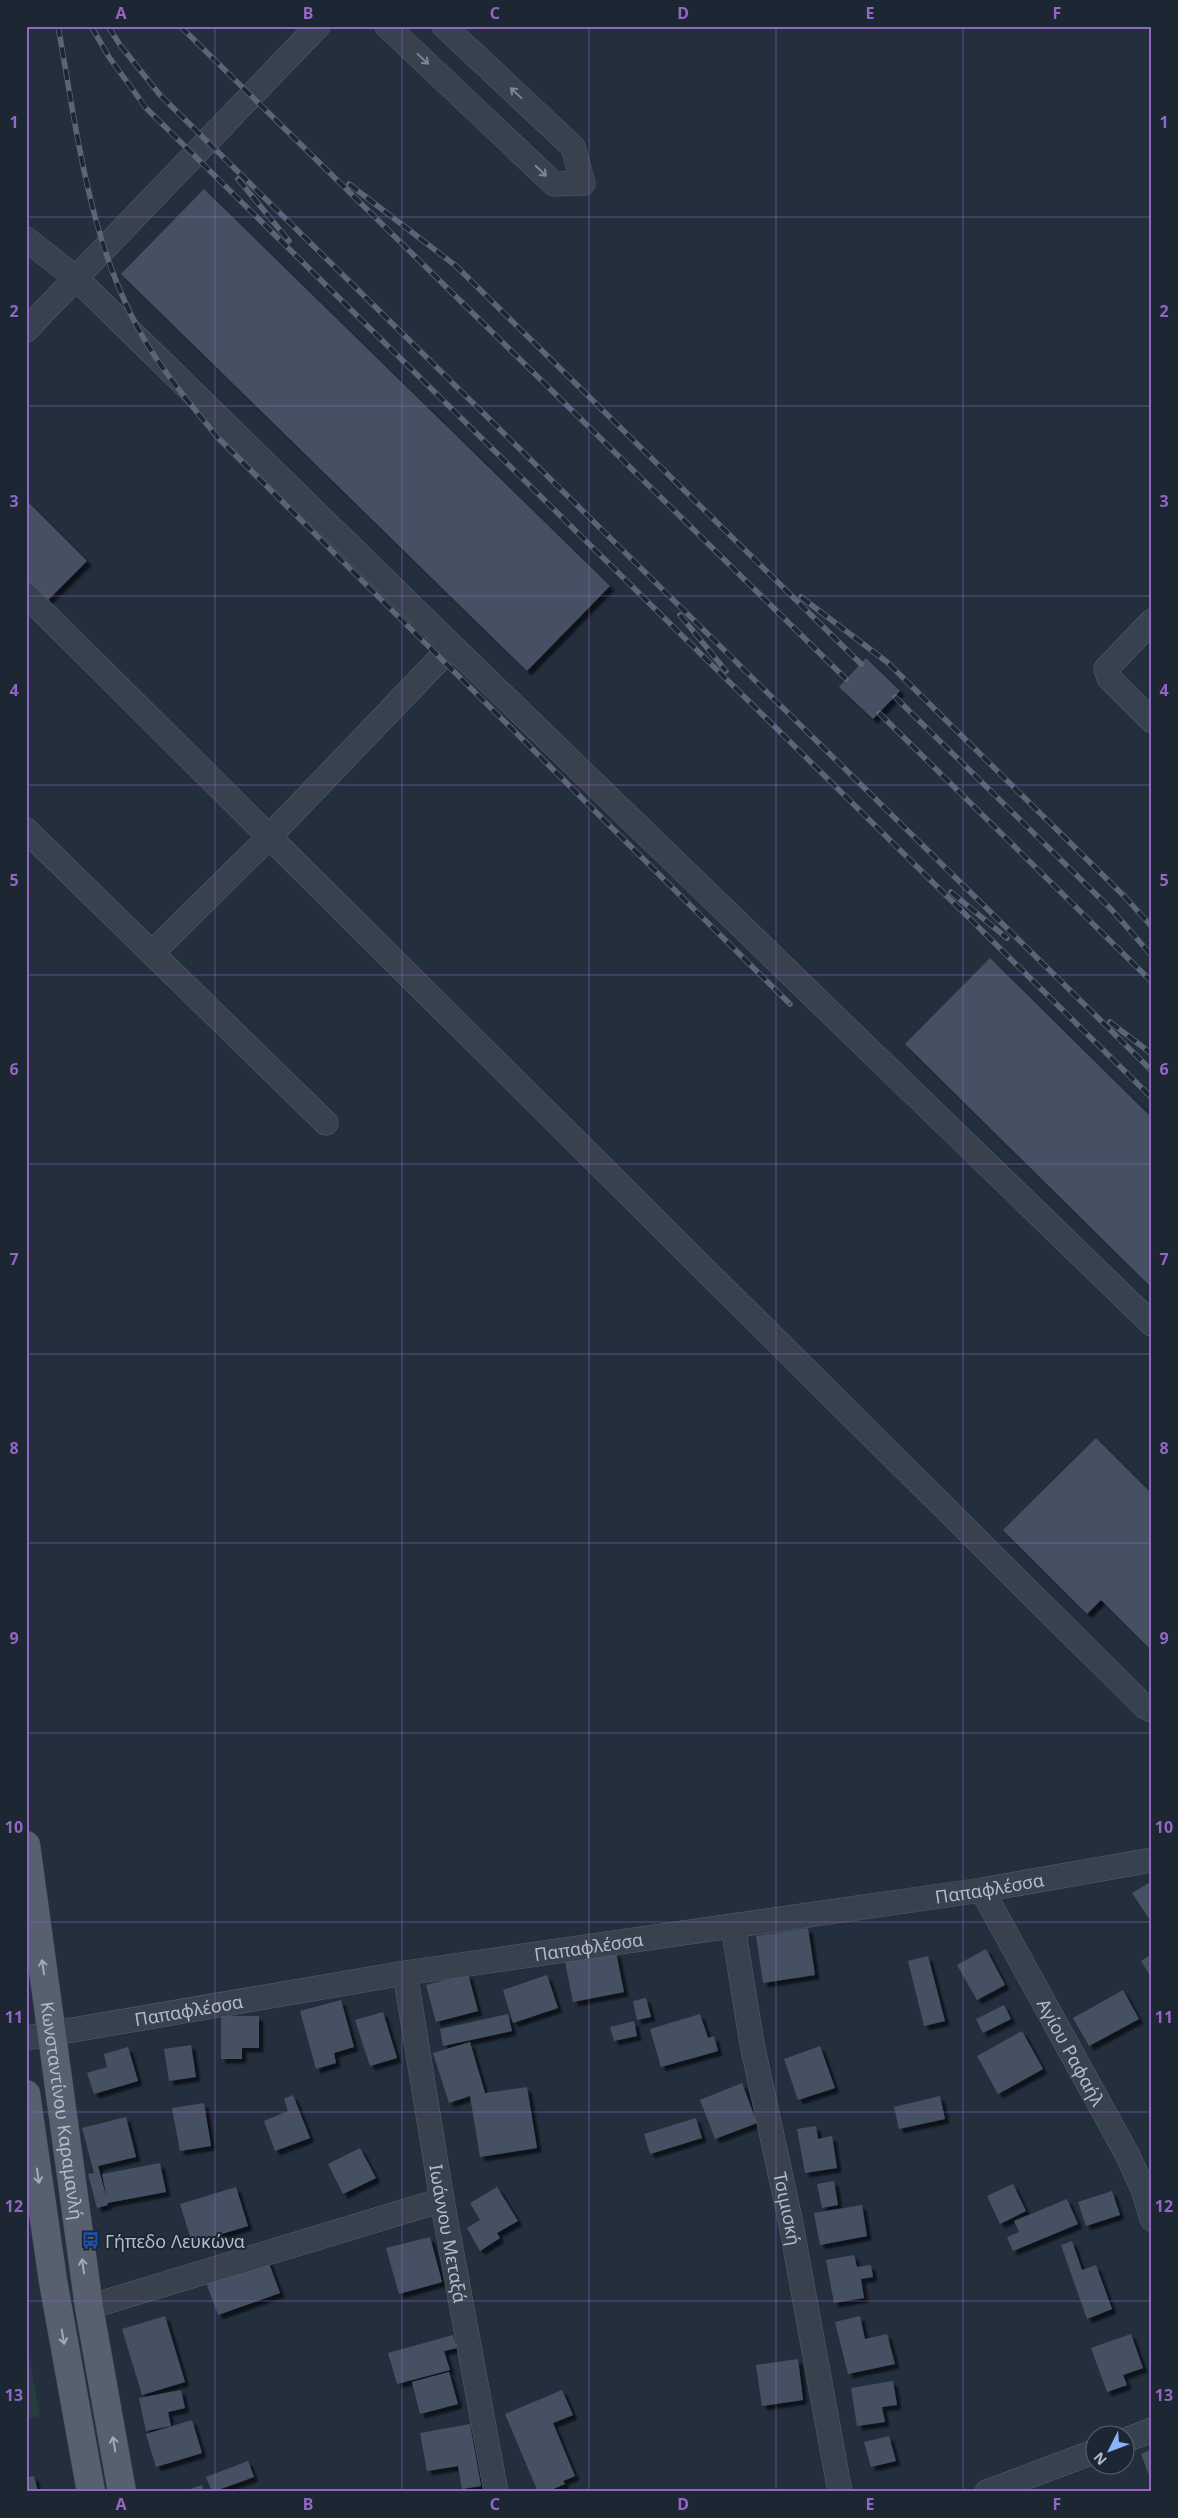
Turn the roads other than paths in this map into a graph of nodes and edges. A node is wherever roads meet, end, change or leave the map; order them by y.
1 (318, 26) edge
2 (387, 26) edge
3 (444, 26) edge
4 (26, 239) edge
5 (76, 278) junction
6 (26, 330) edge
7 (26, 595) edge
8 (1152, 621) edge
9 (452, 646) junction
10 (1152, 721) edge
11 (26, 830) edge
12 (270, 837) junction
13 (152, 953) junction
14 (326, 1123) dead end
15 (1152, 1324) edge
16 (1152, 1710) edge
17 (26, 1845) edge
18 (1152, 1860) edge
19 (982, 1890) junction
20 (734, 1926) junction
21 (405, 1974) junction
22 (39, 2036) edge
23 (26, 2094) edge
24 (1148, 2187) edge
25 (442, 2200) junction
26 (1152, 2219) edge
27 (89, 2307) junction
28 (1152, 2430) edge
29 (1136, 2436) edge
30 (1086, 2455) edge
31 (91, 2492) edge
32 (122, 2492) edge
33 (496, 2492) edge
34 (840, 2492) edge
35 (987, 2492) edge

1 - 5 street
2 -> 3 street
4 - 5 street
5 - 6 street
5 - 9 street
7 - 12 street
8 - 10 street
9 - 12 street
9 - 15 street
11 - 13 street
12 - 13 street
12 - 16 street
13 - 14 street
22 -> 17 main road, Κωνσταντίνου Καραμανλή
18 - 19 street, Παπαφλέσσα
19 - 20 street, Παπαφλέσσα
19 - 24 street, Αγίου Ραφαήλ
20 - 21 street, Παπαφλέσσα
20 - 34 street, Τσιμισκή
21 - 22 street, Παπαφλέσσα
21 - 25 street, Ιωάννου Μεταξά
27 -> 22 main road, Κωνσταντίνου Καραμανλή
23 -> 31 main road, Κωνσταντίνου Καραμανλή
24 - 26 street, Αγίου Ραφαήλ
25 - 27 street
25 - 33 street, Ιωάννου Μεταξά
32 -> 27 main road, Κωνσταντίνου Καραμανλή
28 - 29 street
30 - 35 street

